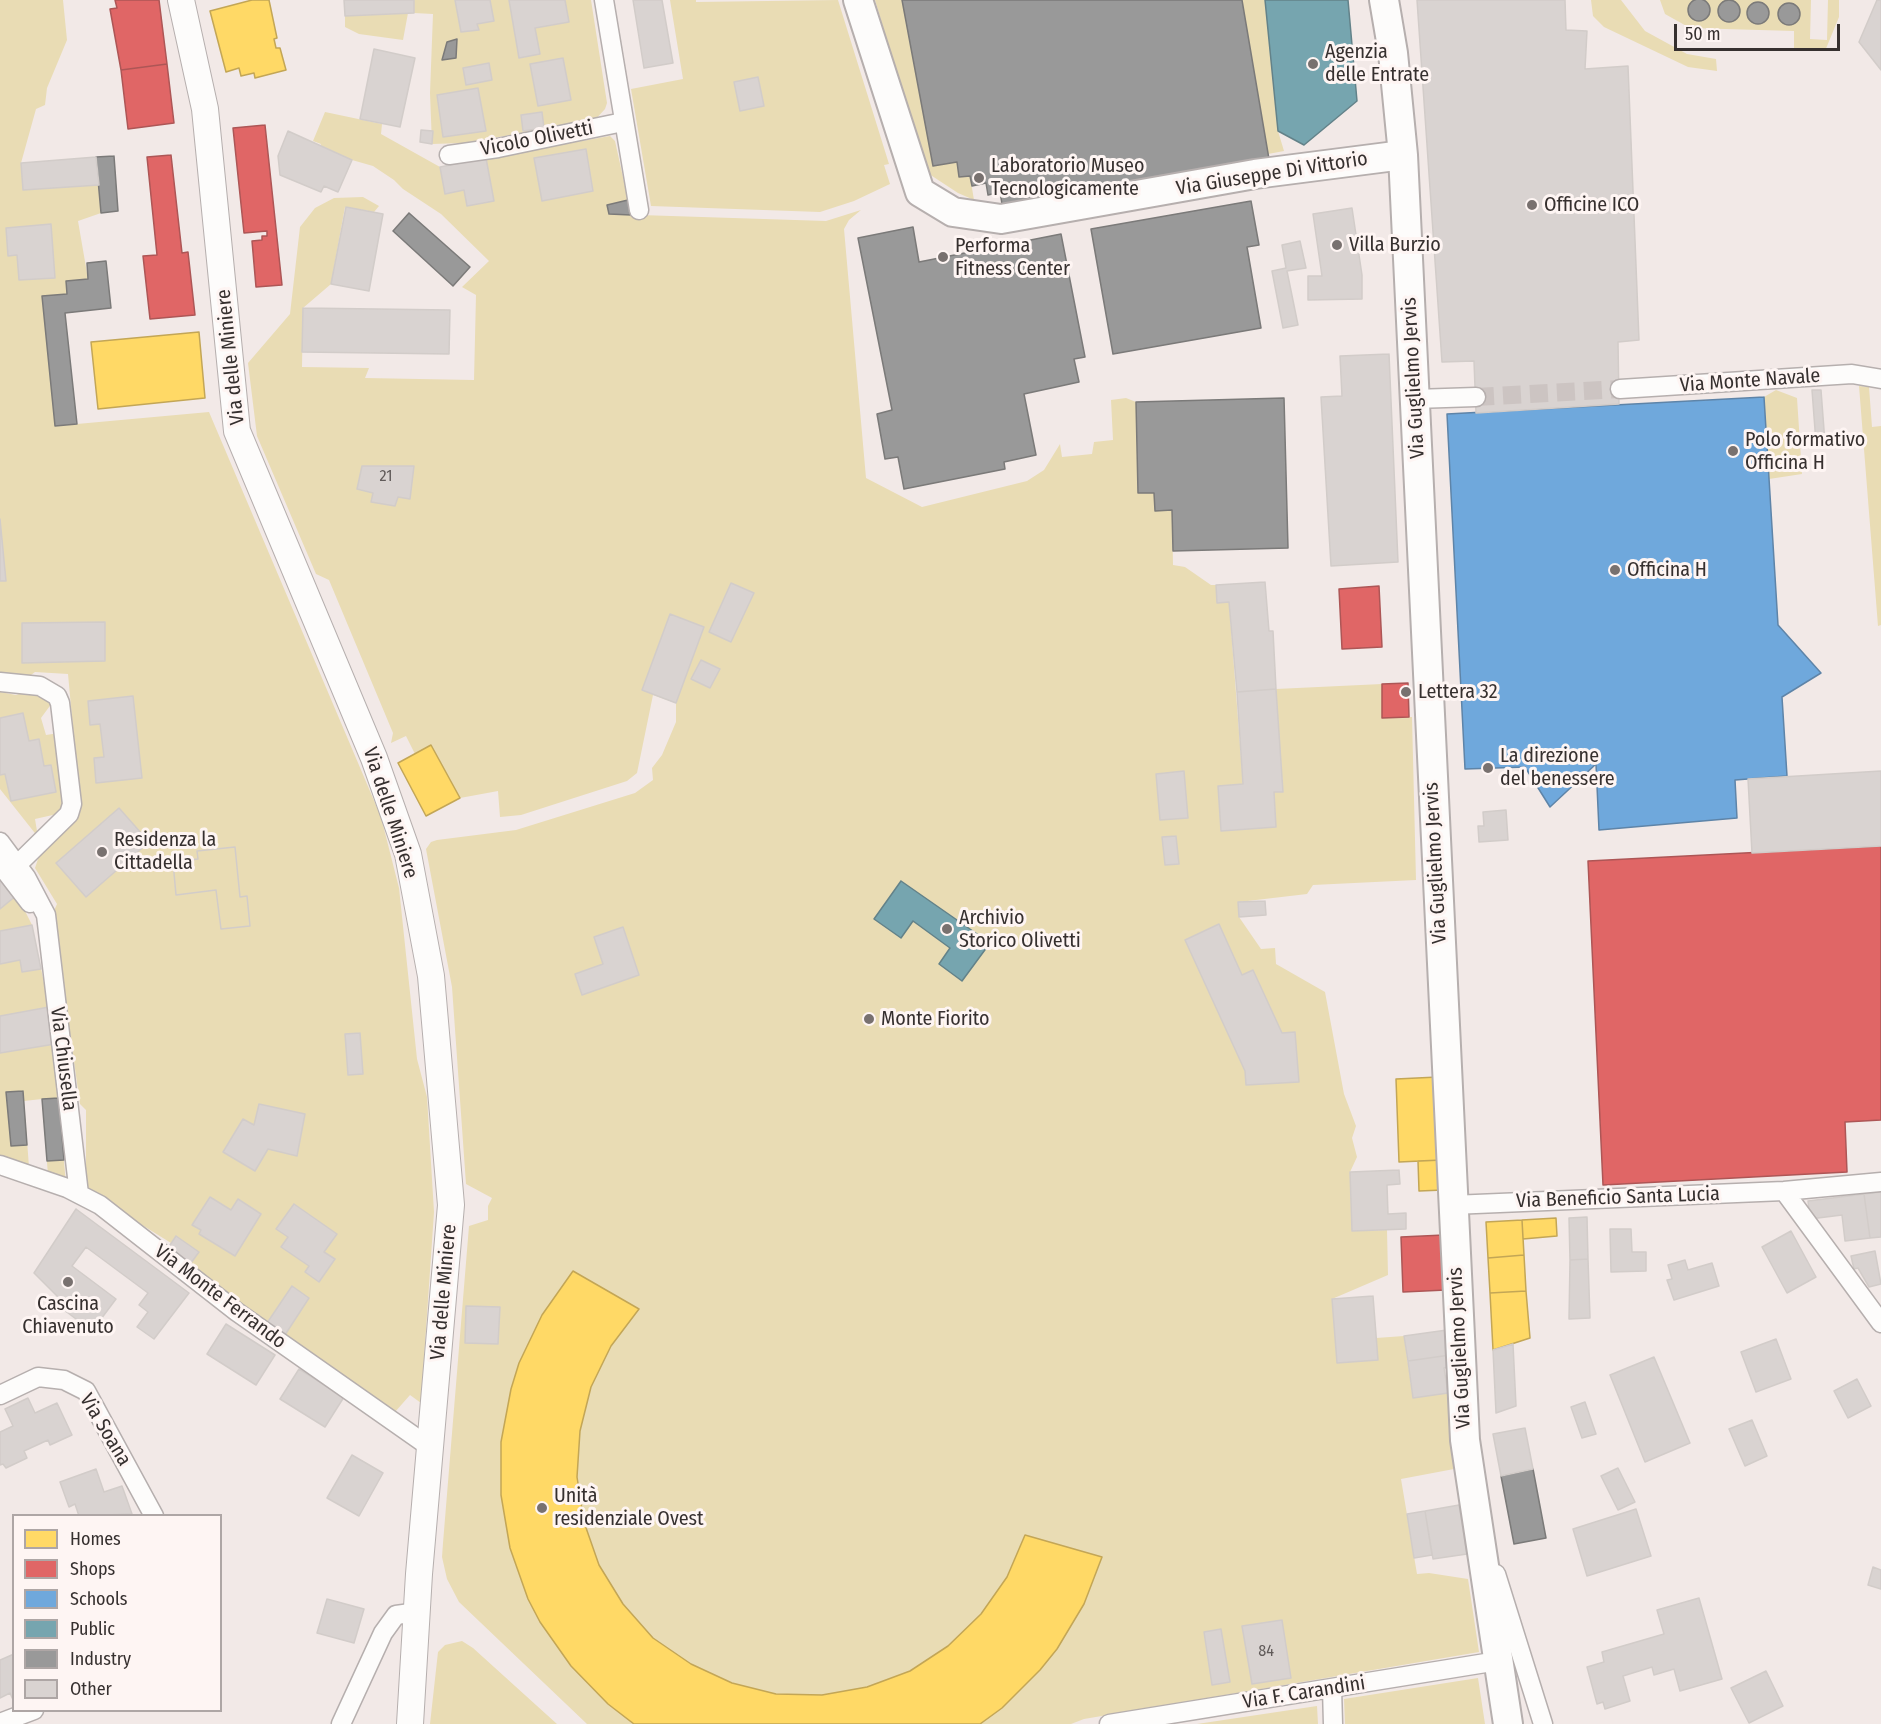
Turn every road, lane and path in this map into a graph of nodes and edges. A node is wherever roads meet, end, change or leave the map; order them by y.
1 (181, 0) edge
2 (604, 0) edge
3 (858, 0) edge
4 (1384, 0) edge
5 (623, 122) junction
6 (449, 155) dead end
7 (1403, 155) junction
8 (639, 210) dead end
9 (1881, 379) edge
10 (1620, 389) tunnel mouth
11 (1476, 397) tunnel mouth
12 (1415, 399) junction
13 (0, 682) edge
14 (0, 842) edge
15 (8, 864) edge
16 (0, 1165) edge
17 (1881, 1182) edge
18 (1784, 1191) junction
19 (79, 1194) junction
20 (1452, 1206) junction
21 (1881, 1323) edge
22 (0, 1395) edge
23 (431, 1448) junction
24 (153, 1514) edge
25 (1482, 1560) junction
26 (418, 1612) junction
27 (1498, 1661) junction
28 (1332, 1688) junction
29 (29, 1712) edge
30 (344, 1719) edge
31 (1150, 1721) edge
32 (0, 1723) edge
33 (328, 1724) edge
34 (410, 1724) edge
35 (1109, 1724) edge
36 (1334, 1724) edge
37 (1508, 1724) edge
38 (1543, 1724) edge

1 - 23 street, Via delle Miniere
2 - 5 street
3 - 7 main road, Via Giuseppe Di Vittorio
4 - 7 main road, Via Guglielmo Jervis
5 - 6 street, Vicolo Olivetti
5 - 8 street
7 - 12 main road, Via Guglielmo Jervis
9 - 10 street, Via Monte Navale
11 - 12 street
12 - 20 main road, Via Guglielmo Jervis
13 - 15 street
14 - 15 street, Via Chiusella
15 - 19 street, Via Chiusella
16 - 19 street, Via Monte Ferrando
17 - 18 street, Via Beneficio Santa Lucia
18 - 20 street, Via Beneficio Santa Lucia
18 - 21 street
19 - 23 street, Via Monte Ferrando
20 - 25 main road, Via Guglielmo Jervis
22 - 24 street, Via Soana
23 - 26 street, Via delle Miniere
25 - 27 main road, Via Guglielmo Jervis
25 - 38 street
26 - 30 street
26 - 34 street, Via delle Miniere
27 - 28 street, Via F. Carandini
27 - 37 main road, Via Guglielmo Jervis
28 - 31 street, Via F. Carandini
28 - 36 street
29 - 32 street
30 - 33 street
31 - 35 street, Via F. Carandini

